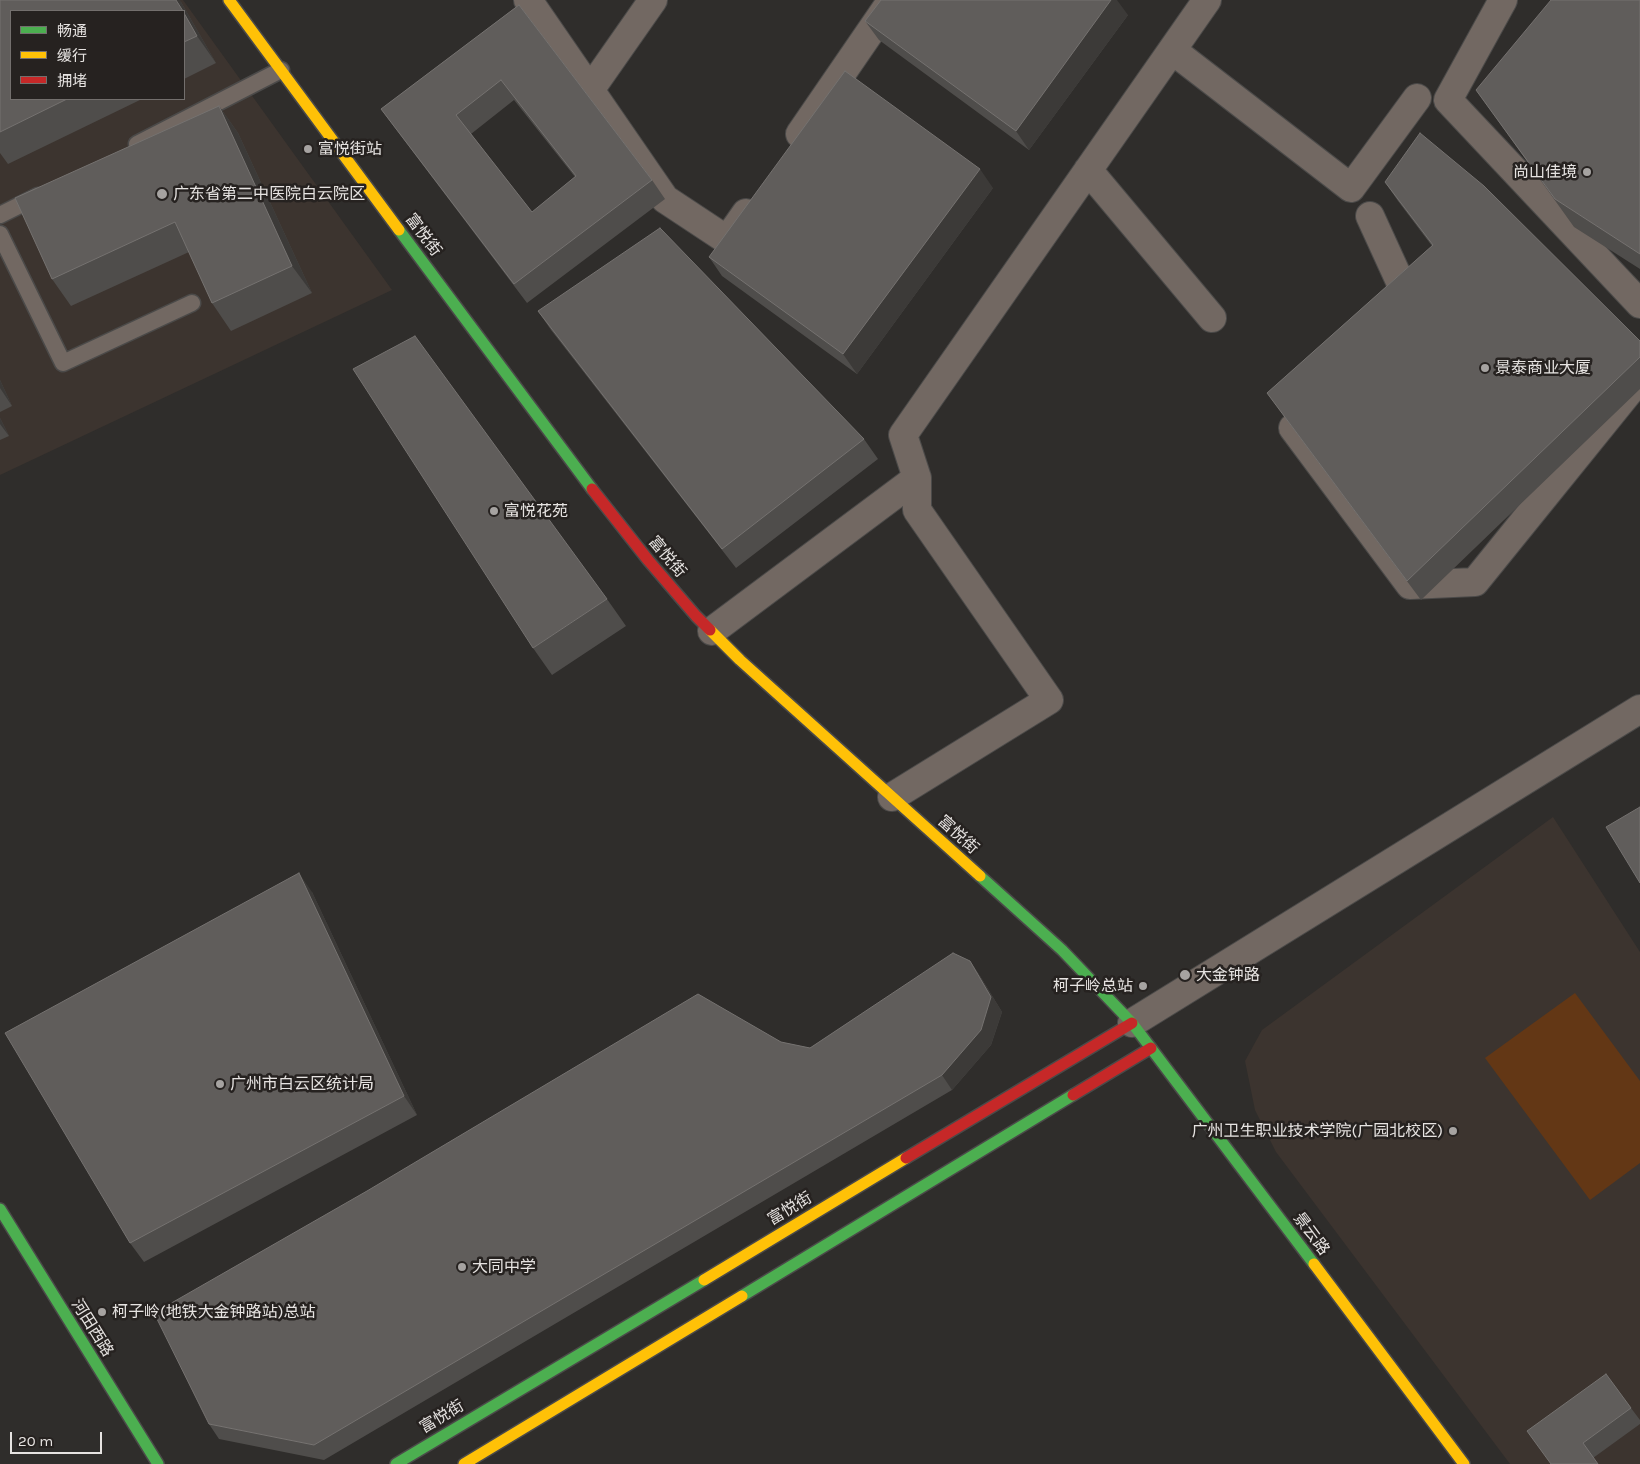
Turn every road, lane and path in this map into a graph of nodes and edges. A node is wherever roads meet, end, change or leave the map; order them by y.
1 (229, 0) edge
2 (528, 0) edge
3 (653, 0) edge
4 (892, 0) edge
5 (1207, 0) edge
6 (1504, 0) edge
7 (1172, 50) junction
8 (281, 70) junction
9 (590, 90) junction
10 (1417, 98) dead end
11 (123, 152) edge
12 (788, 152) edge
13 (1088, 170) junction
14 (53, 188) edge
15 (760, 192) edge
16 (0, 215) edge
17 (1370, 216) dead end
18 (0, 234) edge
19 (6, 264) edge
20 (192, 302) edge
21 (1640, 304) edge
22 (1212, 318) dead end
23 (1380, 324) edge
24 (1640, 378) edge
25 (1288, 406) edge
26 (917, 478) junction
27 (712, 631) junction
28 (1640, 709) edge
29 (892, 797) junction
30 (1132, 1023) junction
31 (1151, 1048) junction
32 (0, 1209) edge
33 (158, 1464) edge
34 (396, 1464) edge
35 (464, 1464) edge
36 (1464, 1464) edge

1 - 8 street, 富悦街
2 - 9 street
3 - 9 street
4 - 12 street
5 - 7 street
6 - 21 street
7 - 10 street
7 - 13 street
8 - 11 lane
8 - 27 street, 富悦街
9 - 15 street
13 - 22 street
13 - 26 street
14 - 16 lane
17 - 23 street
18 - 19 lane
19 - 20 lane
24 - 25 street
26 - 27 street
26 - 29 street
27 - 29 street, 富悦街
28 - 30 street
29 - 30 street, 富悦街
30 - 31 street, 景云路
30 - 34 street, 富悦街
31 - 35 street
31 - 36 street, 景云路
32 - 33 street, 河田西路

